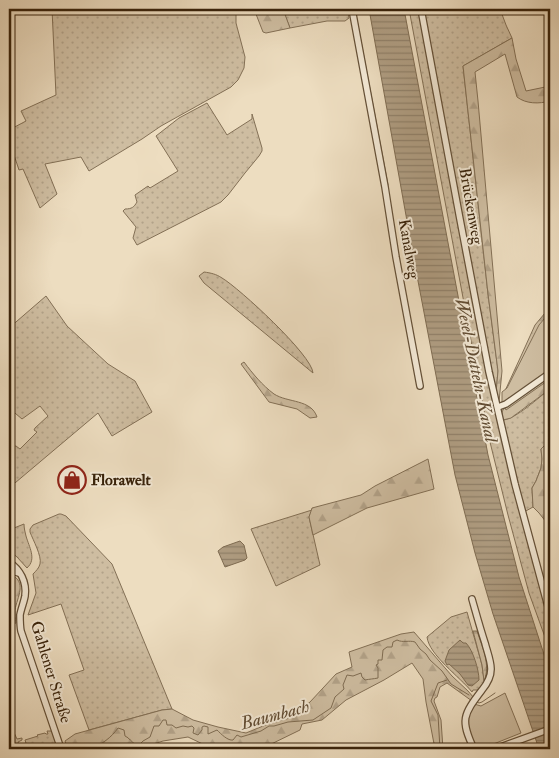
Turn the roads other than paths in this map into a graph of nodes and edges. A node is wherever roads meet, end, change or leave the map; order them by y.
1 (352, 9) edge
2 (421, 9) edge
3 (550, 373) edge
4 (420, 386) dead end
5 (498, 407) junction
6 (9, 562) edge
7 (9, 570) edge
8 (21, 574) junction
9 (472, 599) dead end
10 (550, 614) edge
11 (550, 729) edge
12 (61, 749) edge
13 (474, 749) edge
14 (496, 749) edge

1 - 4 street, Kanalweg
2 - 5 street, Brückenweg
3 - 5 street
5 - 10 street, Brückenweg
6 - 8 street
7 - 8 street
8 - 12 street, Gahlener Straße
9 - 13 street
11 - 14 street

